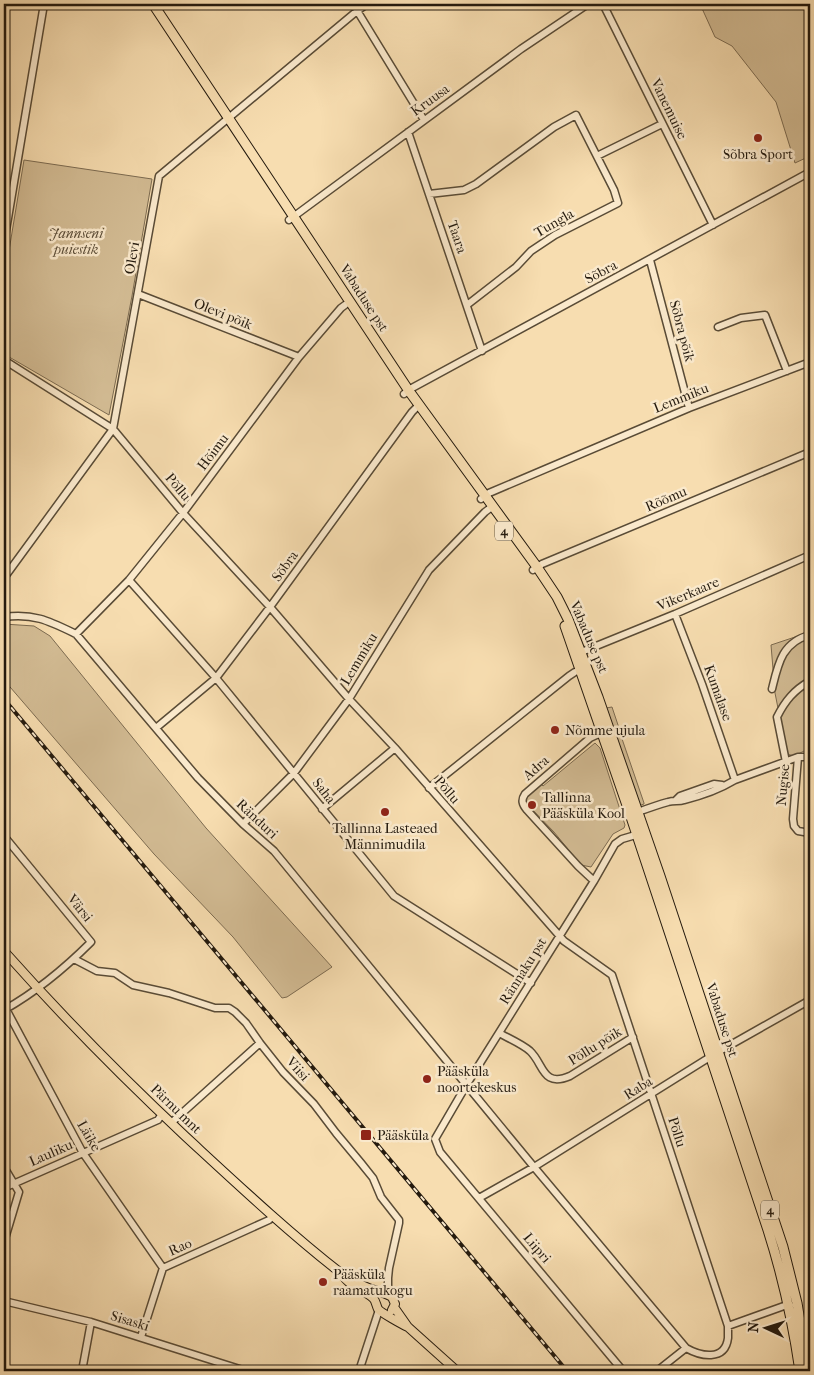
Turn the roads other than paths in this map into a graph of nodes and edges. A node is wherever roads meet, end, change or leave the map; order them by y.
1 (44, 4) edge
2 (146, 4) edge
3 (153, 4) edge
4 (353, 4) edge
5 (367, 4) edge
6 (588, 4) edge
7 (603, 4) edge
8 (357, 11) junction
9 (226, 120) junction
10 (424, 120) junction
11 (662, 124) junction
12 (408, 132) junction
13 (597, 156) junction
14 (810, 172) edge
15 (429, 194) junction
16 (4, 195) edge
17 (10, 202) junction
18 (292, 218) junction
19 (713, 225) junction
20 (4, 242) edge
21 (650, 260) junction
22 (138, 294) junction
23 (345, 305) junction
24 (467, 305) junction
25 (718, 327) dead end
26 (482, 351) junction
27 (299, 358) junction
28 (4, 360) edge
29 (810, 362) edge
30 (787, 371) junction
31 (407, 392) junction
32 (417, 407) junction
33 (689, 408) junction
34 (112, 429) junction
35 (810, 452) edge
36 (483, 497) junction
37 (491, 508) junction
38 (183, 513) junction
39 (810, 555) edge
40 (535, 568) junction
41 (4, 578) edge
42 (129, 580) junction
43 (270, 607) junction
44 (674, 614) junction
45 (4, 617) edge
46 (76, 634) junction
47 (810, 634) edge
48 (578, 653) junction
49 (581, 670) junction
50 (216, 678) junction
51 (810, 681) edge
52 (772, 689) dead end
53 (349, 699) junction
54 (156, 728) junction
55 (606, 731) junction
56 (395, 748) junction
57 (810, 757) edge
58 (798, 758) junction
59 (786, 762) junction
60 (294, 773) junction
61 (735, 780) junction
62 (429, 788) junction
63 (322, 809) junction
64 (634, 813) junction
65 (243, 824) junction
66 (641, 833) junction
67 (810, 833) edge
68 (4, 836) edge
69 (594, 881) junction
70 (559, 936) junction
71 (4, 951) edge
72 (74, 959) junction
73 (531, 983) junction
74 (37, 989) junction
75 (810, 1000) edge
76 (5, 1009) edge
77 (499, 1033) junction
78 (633, 1037) junction
79 (260, 1043) junction
80 (714, 1055) junction
81 (467, 1084) junction
82 (652, 1094) junction
83 (162, 1114) junction
84 (171, 1123) junction
85 (435, 1139) joint
86 (82, 1153) junction
87 (4, 1167) edge
88 (534, 1167) junction
89 (14, 1183) junction
90 (4, 1188) edge
91 (479, 1198) junction
92 (273, 1216) junction
93 (4, 1242) edge
94 (163, 1268) junction
95 (342, 1274) junction
96 (387, 1295) junction
97 (4, 1301) edge
98 (793, 1304) junction
99 (394, 1307) junction
100 (380, 1309) junction
101 (91, 1322) junction
102 (728, 1326) junction
103 (408, 1327) junction
104 (141, 1337) junction
105 (686, 1348) junction
106 (805, 1358) edge
107 (82, 1371) edge
108 (246, 1371) edge
109 (359, 1371) edge
110 (457, 1371) edge
111 (623, 1371) edge
112 (657, 1371) edge
113 (800, 1371) edge
114 (808, 1371) edge

1 - 17 street
2 - 9 highway, Vabaduse pst / 4
3 - 9 highway, Vabaduse pst / 4
4 - 8 street
5 - 8 street, Olevi
6 - 10 street, Kruusa
7 - 11 street, Vanemuise
8 - 9 street, Olevi
8 - 10 street
9 - 18 highway, Vabaduse pst / 4
9 - 22 street, Olevi
10 - 12 street, Kruusa
11 - 13 street
11 - 19 street, Vanemuise
12 - 15 street, Taara
12 - 18 street, Kruusa
13 - 15 street, Tungla
13 - 24 street, Tungla
14 - 19 street, Sõbra
15 - 24 street, Taara
16 - 17 street
17 - 20 street
18 - 23 highway, Vabaduse pst / 4
18 - 31 highway, Vabaduse pst / 4
19 - 21 street, Sõbra
21 - 26 street, Sõbra
21 - 33 street, Sõbra põik
22 - 27 street, Olevi põik
22 - 34 street, Olevi
23 - 27 street, Hõimu
23 - 31 highway, Vabaduse pst / 4
24 - 26 street, Taara
25 - 30 street
26 - 31 street, Sõbra
27 - 38 street, Hõimu
28 - 34 street, Põllu
29 - 30 street, Lemmiku
30 - 33 street, Lemmiku
31 - 32 highway, Vabaduse pst / 4
32 - 36 highway, Vabaduse pst / 4
32 - 43 street, Sõbra
33 - 36 street, Lemmiku
34 - 38 street, Põllu
34 - 41 street, Olevi
35 - 40 street, Rõõmu
36 - 37 highway, Vabaduse pst / 4
37 - 40 highway, Vabaduse pst / 4
37 - 53 street, Lemmiku
38 - 42 street, Hõimu
38 - 43 street, Põllu
39 - 44 street, Vikerkaare
40 - 48 highway, Vabaduse pst / 4
42 - 46 street, Hõimu
42 - 50 street, Saha
43 - 50 street, Sõbra
43 - 53 street, Põllu
44 - 48 street, Vikerkaare
44 - 61 street, Kumalase
45 - 46 street, Ränduri
46 - 54 street, Ränduri
47 - 52 street
48 - 49 highway, Vabaduse pst / 4
48 - 55 highway, Vabaduse pst / 4
49 - 55 highway, Vabaduse pst / 4
49 - 62 street
50 - 54 street, Sõbra
50 - 60 street, Saha
51 - 59 street
53 - 56 street, Põllu
53 - 60 street, Lemmiku
54 - 65 street, Ränduri
55 - 64 highway, Vabaduse pst / 4
55 - 69 street, Adra
56 - 62 street, Põllu
56 - 63 street
57 - 58 street
58 - 59 street
58 - 67 street, Nugise
59 - 61 street
60 - 63 street, Saha
60 - 65 street, Lemmiku
61 - 64 street
62 - 70 street, Põllu
63 - 73 street, Saha
64 - 66 highway, Vabaduse pst / 4
65 - 81 street, Ränduri
66 - 69 street, Rännaku pst
66 - 80 highway, Vabaduse pst / 4
68 - 72 street, Värsi
69 - 70 street, Rännaku pst
70 - 73 street, Rännaku pst
70 - 78 street, Põllu
71 - 74 main road, Pärnu mnt
72 - 74 street, Värsi
72 - 79 street, Viisi
73 - 77 street, Rännaku pst
74 - 76 street, Värsi
74 - 83 main road, Pärnu mnt
75 - 80 street, Raba
76 - 86 street, Läike
77 - 78 street, Põllu põik
77 - 81 street, Rännaku pst
78 - 82 street, Põllu
79 - 84 street
79 - 96 street, Viisi
80 - 82 street, Raba
80 - 98 highway, Vabaduse pst / 4
81 - 85 street, Rännaku pst
81 - 88 street
82 - 88 street, Raba
82 - 102 street, Põllu
83 - 84 main road, Pärnu mnt
83 - 86 street, Lauliku
84 - 92 main road, Pärnu mnt
85 - 91 street, Liipri
86 - 89 street, Lauliku
86 - 94 street, Läike
87 - 89 street
88 - 91 street, Raba
88 - 105 street
89 - 90 street, Lauliku
89 - 93 street
91 - 111 street, Liipri
92 - 94 street, Rao
92 - 95 main road, Pärnu mnt
94 - 104 street, Rao
95 - 96 main road, Pärnu mnt
95 - 100 main road, Pärnu mnt
96 - 99 main road
96 - 100 main road
97 - 101 street, Sisaski
98 - 102 street
98 - 106 highway, Vabaduse pst / 4
99 - 100 main road
99 - 103 main road, Pärnu mnt
100 - 103 main road, Pärnu mnt
100 - 109 street
101 - 104 street, Sisaski
101 - 107 street
102 - 105 street
103 - 110 main road, Pärnu mnt
104 - 108 street, Sisaski
105 - 112 street
106 - 113 highway, Vabaduse pst / 4
106 - 114 highway, Vabaduse pst / 4

